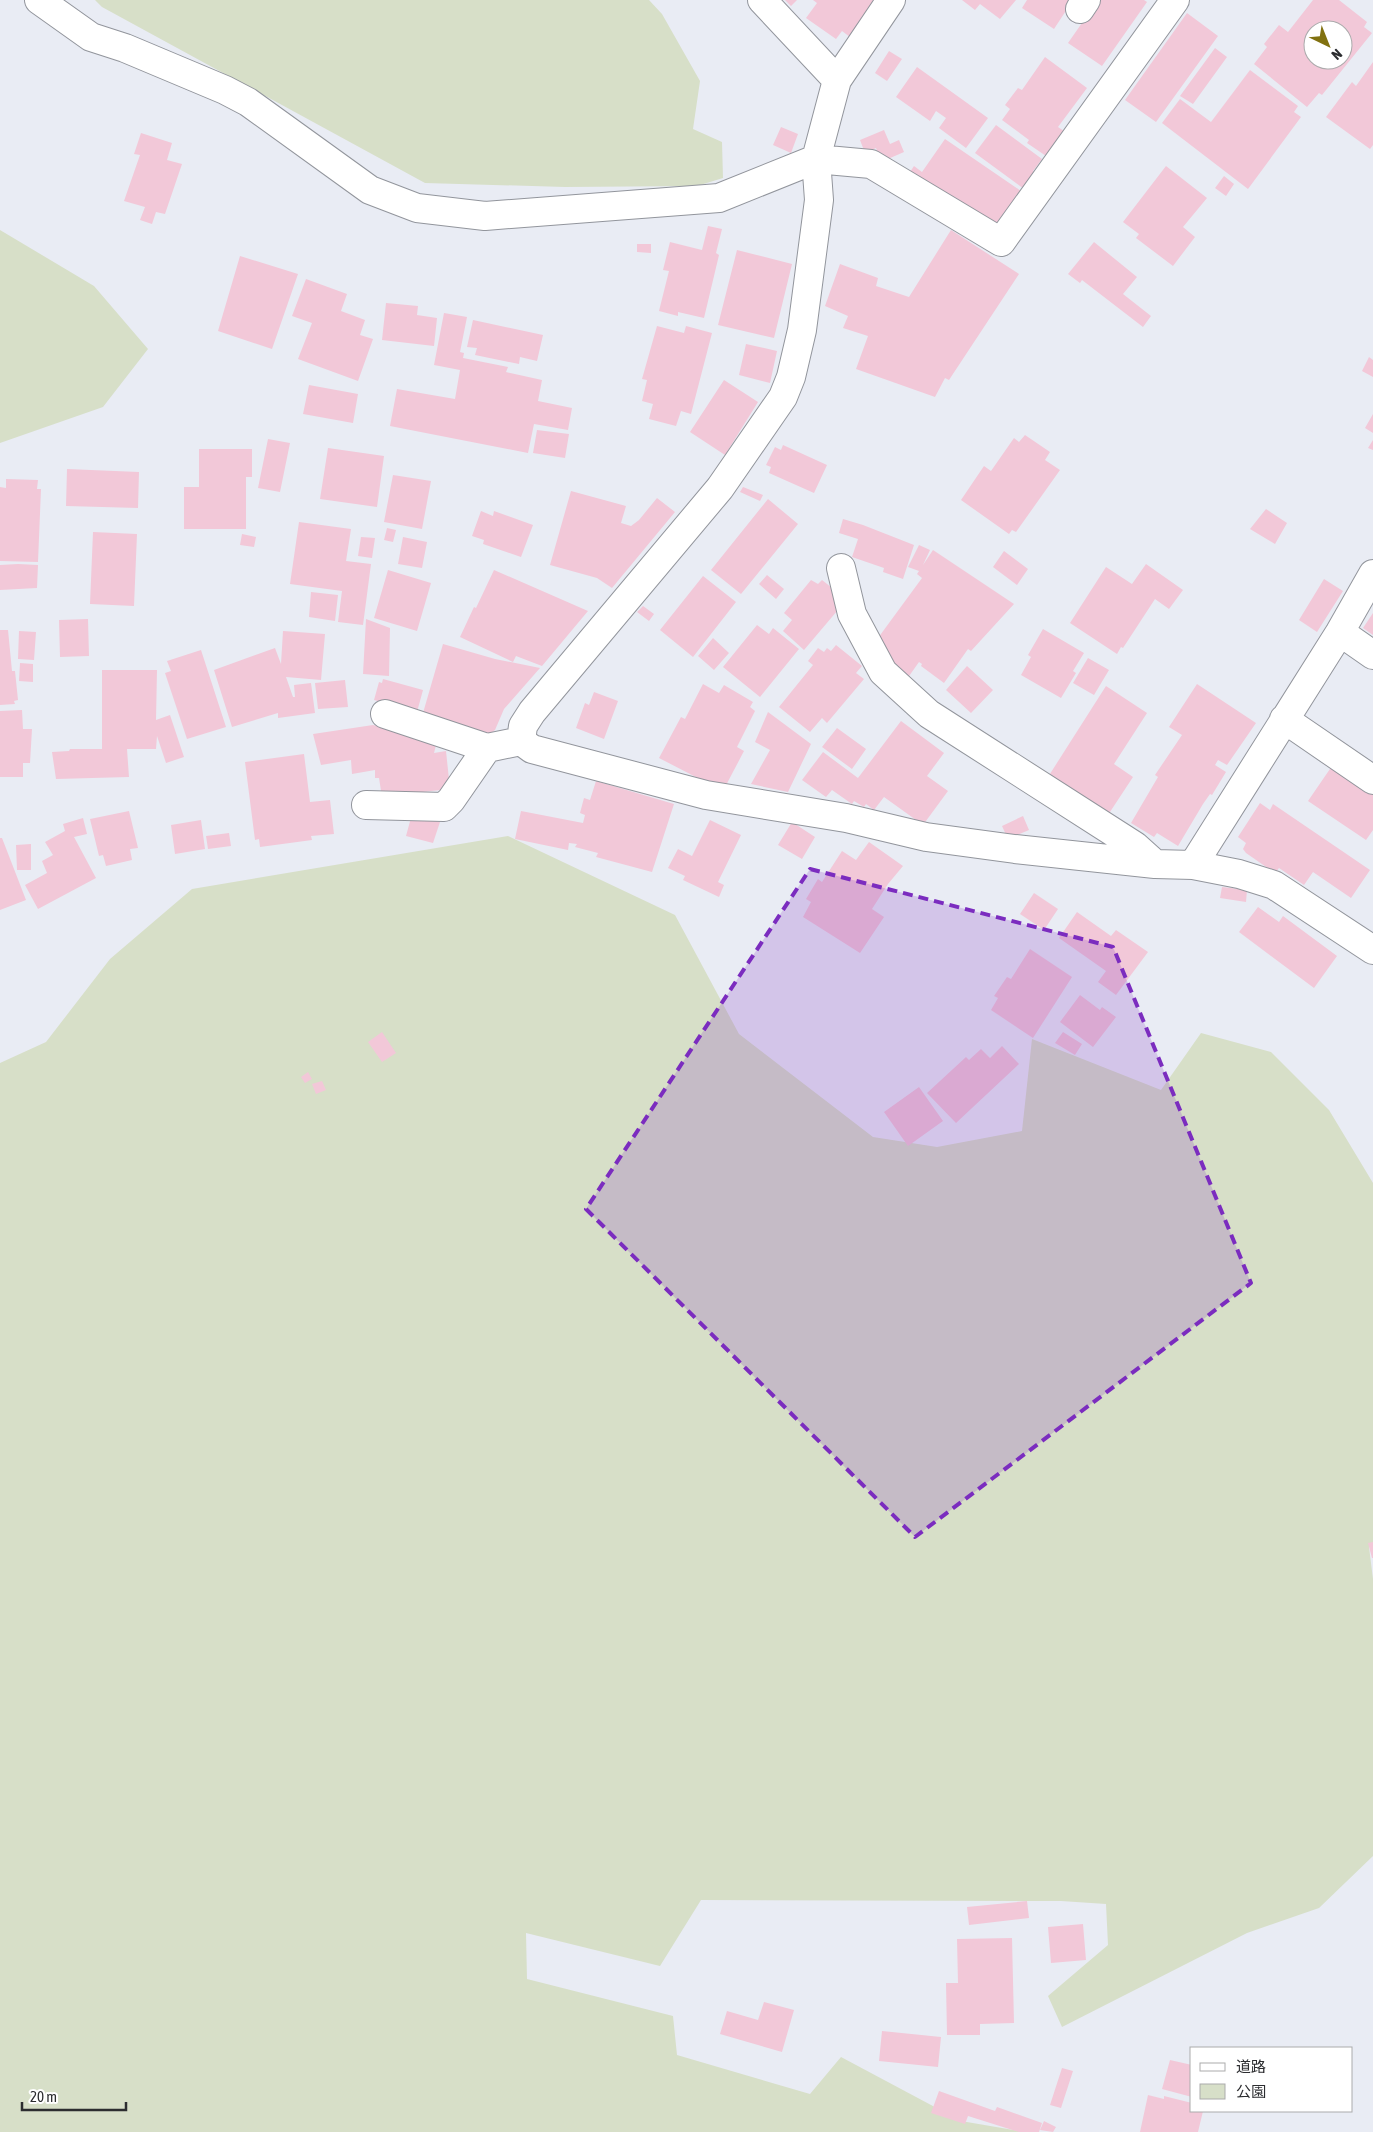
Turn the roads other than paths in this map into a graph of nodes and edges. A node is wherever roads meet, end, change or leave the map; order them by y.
1 (39, 0) edge
2 (762, 0) edge
3 (891, 0) edge
4 (1175, 0) edge
5 (837, 80) junction
6 (816, 159) junction
7 (841, 568) dead end
8 (1373, 574) edge
9 (1340, 632) junction
10 (1373, 655) edge
11 (385, 714) dead end
12 (1284, 719) junction
13 (520, 741) junction
14 (486, 748) junction
15 (1373, 780) edge
16 (366, 805) dead end
17 (1155, 864) junction
18 (1193, 865) junction
19 (1373, 950) edge

1 - 6 street
2 - 5 street
3 - 5 street
4 - 6 street
5 - 6 street
6 - 13 street
7 - 17 street
8 - 9 street
9 - 10 street
9 - 12 street
11 - 14 street
12 - 15 street
12 - 18 street
13 - 14 street
13 - 17 street
14 - 16 street
17 - 18 street
18 - 19 street

